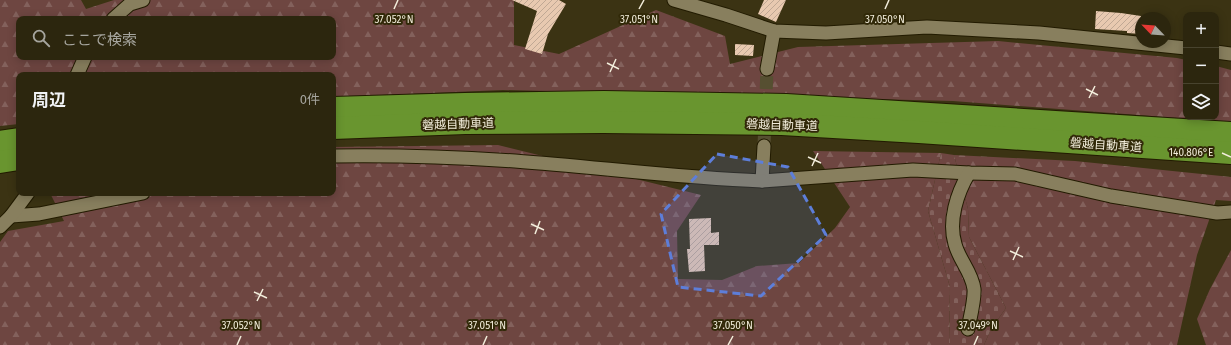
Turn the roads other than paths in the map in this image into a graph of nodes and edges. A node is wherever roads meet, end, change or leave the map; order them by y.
1 (143, 0) edge
2 (674, 0) edge
3 (116, 16) edge
4 (774, 31) junction
5 (1183, 48) edge
6 (1219, 52) edge
7 (1231, 54) edge
8 (84, 60) edge
9 (767, 69) tunnel mouth
10 (78, 72) edge
11 (336, 108) edge
12 (336, 128) edge
13 (1231, 133) edge
14 (16, 140) edge
15 (0, 142) edge
16 (764, 146) tunnel mouth
17 (1231, 153) edge
18 (336, 156) edge
19 (16, 159) edge
20 (0, 162) edge
21 (969, 173) junction
22 (762, 181) junction
23 (26, 196) edge
24 (128, 196) edge
25 (1231, 212) edge
26 (11, 216) junction
27 (0, 227) edge
28 (968, 329) dead end

1 - 3 street
2 - 4 street
4 - 5 street
4 - 9 street
6 - 7 street
8 - 10 street
11 - 13 highway, 磐越自動車道
12 - 17 highway, 磐越自動車道
14 - 15 highway
16 - 22 street
18 - 22 street
19 - 20 highway
21 - 22 street
21 - 25 street
21 - 28 street
23 - 26 street
24 - 26 street
26 - 27 street

